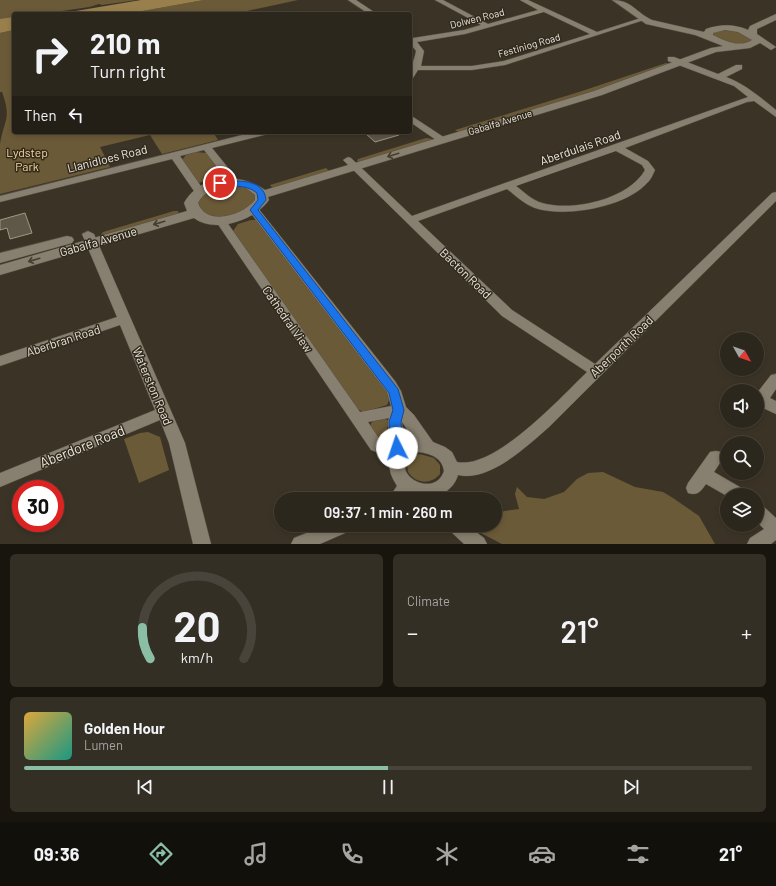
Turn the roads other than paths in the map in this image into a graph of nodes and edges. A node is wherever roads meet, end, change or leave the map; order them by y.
1 (351, 0) edge
2 (438, 0) edge
3 (523, 0) edge
4 (616, 0) edge
5 (545, 10) junction
6 (371, 12) edge
7 (776, 17) edge
8 (644, 19) junction
9 (759, 24) junction
10 (487, 26) junction
11 (721, 28) junction
12 (691, 31) junction
13 (596, 34) junction
14 (754, 36) junction
15 (710, 37) junction
16 (412, 39) edge
17 (412, 40) edge
18 (742, 45) junction
19 (773, 48) edge
20 (671, 59) junction
21 (682, 63) junction
22 (739, 67) dead end
23 (416, 68) junction
24 (412, 73) edge
25 (719, 77) junction
26 (757, 98) junction
27 (772, 106) edge
28 (776, 114) edge
29 (412, 119) edge
30 (257, 134) edge
31 (438, 137) junction
32 (206, 146) junction
33 (618, 148) junction
34 (174, 155) junction
35 (352, 163) junction
36 (234, 182) junction
37 (509, 186) junction
38 (259, 191) junction
39 (776, 195) edge
40 (0, 199) edge
41 (196, 203) junction
42 (254, 210) junction
43 (220, 220) junction
44 (410, 220) junction
45 (90, 238) junction
46 (0, 258) edge
47 (0, 270) edge
48 (126, 320) junction
49 (0, 361) edge
50 (596, 371) junction
51 (776, 379) edge
52 (764, 395) edge
53 (764, 404) edge
54 (776, 408) edge
55 (399, 410) junction
56 (165, 412) junction
57 (357, 418) junction
58 (376, 446) dead end
59 (427, 446) junction
60 (716, 457) dead end
61 (398, 461) junction
62 (451, 467) junction
63 (704, 474) junction
64 (0, 480) edge
65 (408, 486) junction
66 (694, 488) dead end
67 (727, 488) edge
68 (402, 492) edge
69 (428, 492) edge
70 (437, 492) edge
71 (764, 518) edge
72 (776, 530) edge
73 (329, 532) edge
74 (462, 532) edge
75 (202, 544) edge
76 (300, 544) edge
77 (478, 544) edge
78 (756, 544) edge

1 - 6 street
2 - 10 street
3 - 5 street
4 - 8 street
5 - 10 street, Dolwen Road
5 - 13 street
7 - 9 street
8 - 12 street
8 - 13 street, Festiniog Road
9 - 11 street
9 - 14 street
10 - 16 street, Dolwen Road
11 - 12 street
11 - 14 street
11 - 15 street, Gabalfa Avenue
12 - 15 street
13 - 23 street, Festiniog Road
14 - 18 street
14 - 19 street
15 - 18 street
15 - 20 street, Gabalfa Avenue
17 - 23 street
18 - 19 street
18 - 21 street, Gabalfa Avenue
20 - 21 street
20 - 31 street, Gabalfa Avenue
21 - 25 street
21 - 31 street, Gabalfa Avenue
22 - 25 street
23 - 24 street
25 - 26 street
26 - 27 street
26 - 33 street, Aberdulais Road
27 - 28 street
29 - 31 street
30 - 32 street, Llanidloes Road
31 - 35 street, Gabalfa Avenue
32 - 34 street, Llanidloes Road
32 - 36 street
33 - 37 street, Aberdulais Road
33 - 37 street
34 - 40 street, Llanidloes Road
34 - 41 street
35 - 38 street, Gabalfa Avenue
35 - 44 street, Bacton Road
36 - 38 street
36 - 41 street, Gabalfa Avenue
37 - 44 street, Aberdulais Road
38 - 42 street
39 - 50 street, Aberporth Road
41 - 43 street
41 - 45 street, Gabalfa Avenue
42 - 43 street
42 - 55 street
43 - 57 street, Cathedral View
44 - 50 street, Bacton Road
45 - 46 street, Gabalfa Avenue
45 -> 47 street, Gabalfa Avenue
45 - 48 street, Waterston Road
48 - 49 street, Aberbran Road
48 - 56 street, Waterston Road
50 - 62 street, Aberporth Road
51 - 52 street
53 - 54 street
55 - 57 street
55 - 59 street
55 - 61 street
56 - 64 street, Aberdore Road
56 - 75 street, Waterston Road
57 - 58 street, Cathedral View
59 - 61 street
59 - 62 street
60 - 63 street
61 - 65 street
62 - 70 street
63 - 66 street
63 - 67 street
65 - 68 street
65 - 69 street
71 - 72 street
72 - 78 street
73 - 76 street
74 - 77 street

